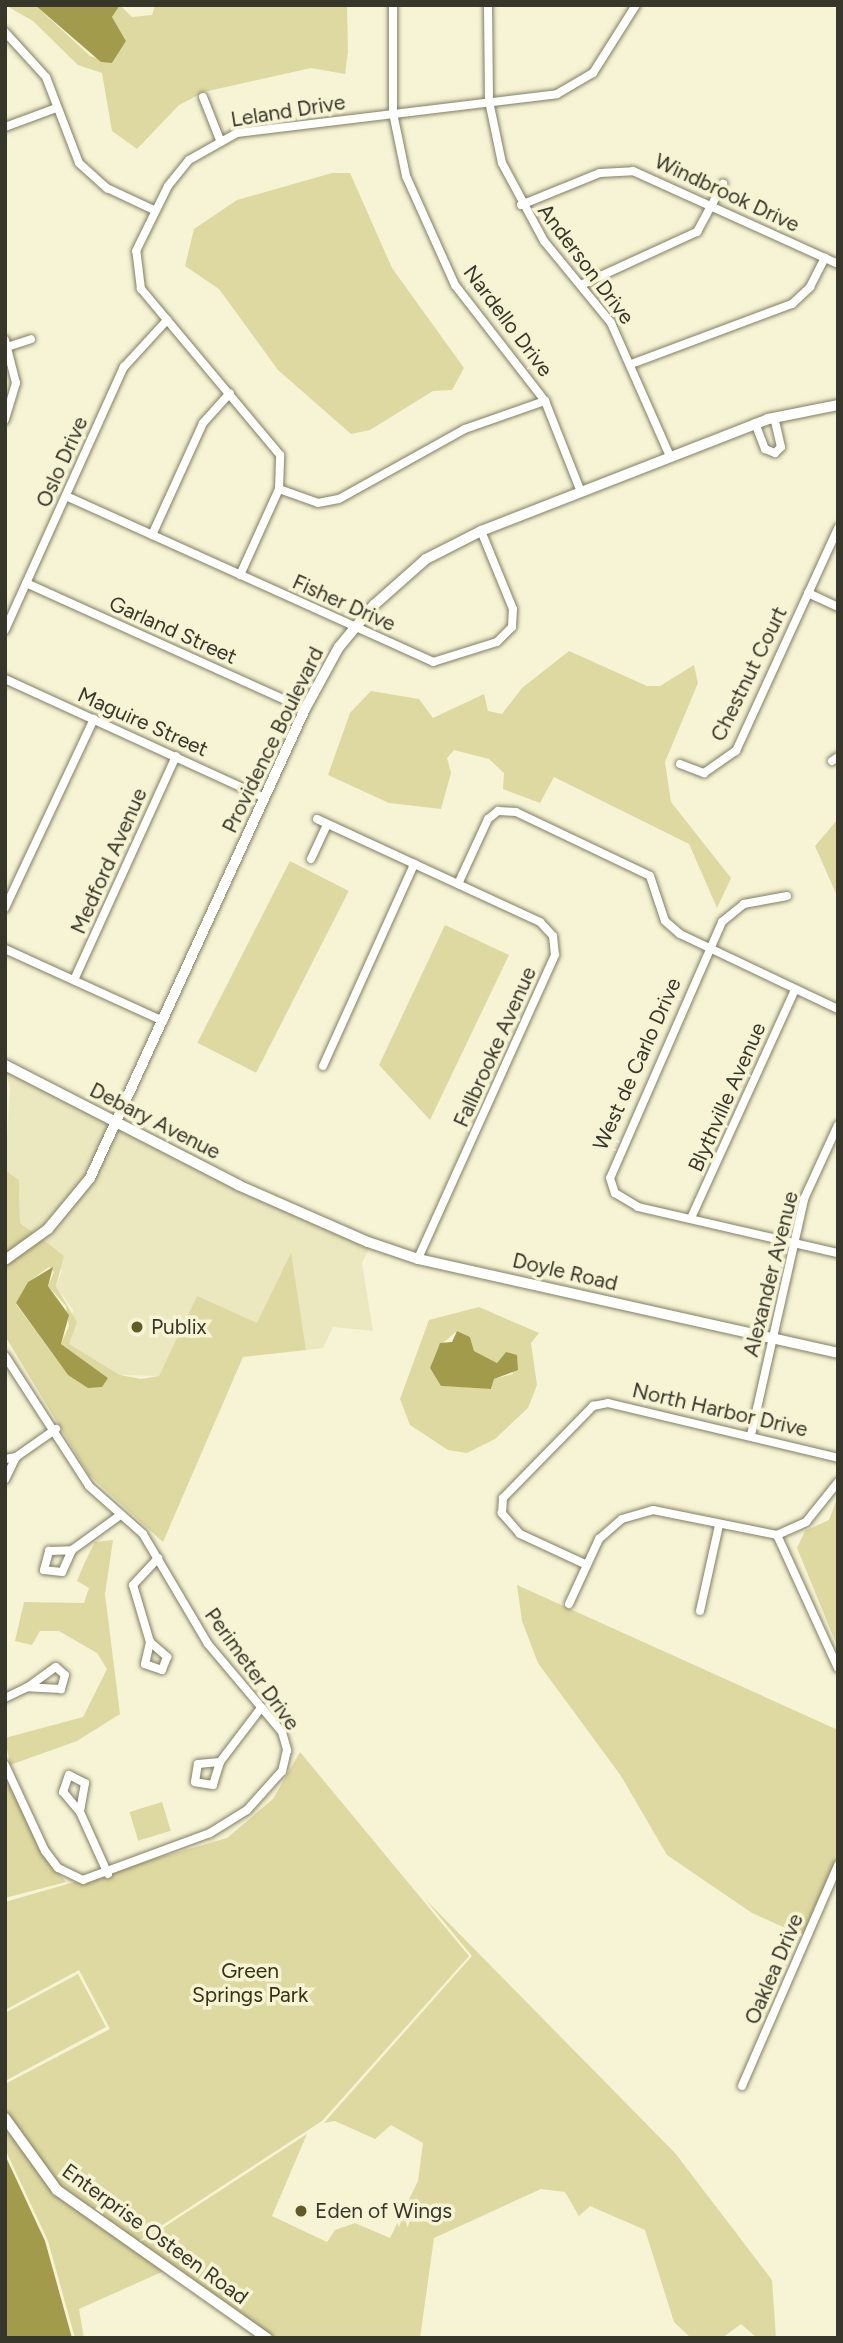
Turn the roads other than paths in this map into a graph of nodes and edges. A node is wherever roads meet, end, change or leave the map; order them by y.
1 (393, 5) edge
2 (488, 5) edge
3 (636, 5) edge
4 (5, 32) edge
5 (203, 97) dead end
6 (489, 101) junction
7 (56, 108) junction
8 (393, 113) junction
9 (5, 127) edge
10 (220, 140) junction
11 (723, 184) dead end
12 (521, 205) junction
13 (713, 205) junction
14 (154, 210) junction
15 (825, 258) junction
16 (838, 264) edge
17 (582, 285) junction
18 (167, 320) junction
19 (31, 339) dead end
20 (7, 343) edge
21 (634, 363) junction
22 (230, 393) junction
23 (545, 401) junction
24 (838, 405) edge
25 (774, 417) junction
26 (5, 420) edge
27 (755, 423) junction
28 (670, 456) junction
29 (279, 489) junction
30 (580, 492) junction
31 (66, 496) junction
32 (838, 528) edge
33 (481, 531) junction
34 (152, 536) junction
35 (240, 575) junction
36 (26, 583) junction
37 (807, 593) junction
38 (838, 607) edge
39 (354, 626) junction
40 (5, 630) edge
41 (5, 679) edge
42 (305, 709) junction
43 (94, 719) junction
44 (176, 756) junction
45 (680, 764) dead end
46 (265, 798) junction
47 (317, 819) dead end
48 (327, 825) junction
49 (311, 859) dead end
50 (414, 864) junction
51 (458, 884) junction
52 (787, 896) dead end
53 (5, 908) edge
54 (5, 949) edge
55 (707, 951) junction
56 (74, 980) junction
57 (795, 990) junction
58 (838, 1009) edge
59 (163, 1021) junction
60 (5, 1065) edge
61 (323, 1066) dead end
62 (116, 1123) junction
63 (838, 1125) edge
64 (290, 1209) joint
65 (691, 1219) junction
66 (793, 1243) junction
67 (838, 1253) edge
68 (418, 1259) junction
69 (5, 1260) edge
70 (772, 1339) junction
71 (838, 1353) edge
72 (5, 1356) edge
73 (56, 1429) junction
74 (751, 1434) junction
75 (16, 1457) junction
76 (838, 1458) edge
77 (5, 1460) edge
78 (5, 1480) edge
79 (838, 1482) edge
80 (119, 1516) junction
81 (719, 1525) junction
82 (777, 1535) junction
83 (72, 1550) dead end
84 (158, 1558) junction
85 (587, 1564) junction
86 (569, 1604) dead end
87 (700, 1611) dead end
88 (150, 1642) dead end
89 (838, 1668) edge
90 (28, 1687) dead end
91 (5, 1698) edge
92 (261, 1708) junction
93 (220, 1762) dead end
94 (5, 1765) edge
95 (80, 1812) dead end
96 (838, 1865) edge
97 (108, 1874) junction
98 (742, 2086) dead end
99 (5, 2118) edge
100 (267, 2338) edge

1 - 8 street, Nardello Drive
2 - 6 street, Anderson Drive
3 - 6 street, Leland Drive
4 - 7 street
5 - 10 street
6 - 8 street, Leland Drive
6 - 12 street, Anderson Drive
7 - 9 street
7 - 14 street
8 - 10 street, Leland Drive
8 - 23 street, Nardello Drive
10 - 14 street, Leland Drive
11 - 13 street
12 - 13 street, Windbrook Drive
12 - 17 street, Anderson Drive
13 - 15 street, Windbrook Drive
13 - 17 street
14 - 18 street, Leland Drive
15 - 16 street, Windbrook Drive
15 - 21 street
17 - 21 street, Anderson Drive
18 - 22 street, Leland Drive
18 - 31 street, Oslo Drive
19 - 20 street
20 - 26 street
21 - 28 street, Anderson Drive
22 - 29 street, Leland Drive
22 - 34 street
23 - 29 street
23 - 30 street, Nardello Drive
24 - 25 main road, Providence Boulevard
25 - 27 main road, Providence Boulevard
25 - 27 street
27 - 28 main road, Providence Boulevard
28 - 30 main road, Providence Boulevard
29 - 35 street, Leland Drive
30 - 33 main road, Providence Boulevard
31 - 34 street, Fisher Drive
31 - 36 street, Oslo Drive
32 - 37 street
33 - 39 main road, Providence Boulevard
33 - 39 street, Fisher Drive
34 - 35 street, Fisher Drive
35 - 39 street, Fisher Drive
36 - 40 street, Oslo Drive
36 - 42 street, Garland Street
37 - 38 street
37 - 45 street, Chestnut Court
39 - 42 main road, Providence Boulevard
41 - 43 street, Maguire Street
42 - 46 main road, Providence Boulevard
43 - 44 street, Maguire Street
43 - 53 street
44 - 46 street, Maguire Street
44 - 56 street, Medford Avenue
46 - 59 main road, Providence Boulevard
47 - 48 street, Fallbrooke Avenue
48 - 49 street
48 - 50 street, Fallbrooke Avenue
50 - 51 street, Fallbrooke Avenue
50 - 61 street
51 - 55 street
51 - 68 street, Fallbrooke Avenue
52 - 55 street, West de Carlo Drive
54 - 56 street
55 - 57 street
55 - 65 street, West de Carlo Drive
56 - 59 street
57 - 58 street
57 - 65 street, Blythville Avenue
59 - 62 main road, Providence Boulevard
60 - 62 main road, Debary Avenue
62 - 64 main road, Debary Avenue
62 - 69 main road, Providence Boulevard
63 - 66 street, Alexander Avenue
64 - 68 main road, Doyle Road
65 - 66 street
66 - 67 street
66 - 70 street, Alexander Avenue
68 - 70 main road, Doyle Road
70 - 71 main road, Doyle Road
70 - 74 street, Alexander Avenue
72 - 73 street, Perimeter Drive
73 - 75 street
73 - 80 street, Perimeter Drive
74 - 76 street, North Harbor Drive
74 - 85 street, North Harbor Drive
75 - 77 street
75 - 78 street
79 - 82 street
80 - 83 street
80 - 84 street, Perimeter Drive
81 - 82 street
81 - 85 street
81 - 87 street
82 - 89 street
84 - 88 street
84 - 92 street, Perimeter Drive
85 - 86 street
90 - 91 street
92 - 93 street
92 - 97 street, Perimeter Drive
94 - 97 street, Perimeter Drive
95 - 97 street
96 - 98 street, Oaklea Drive
99 - 100 main road, Enterprise Osteen Road

